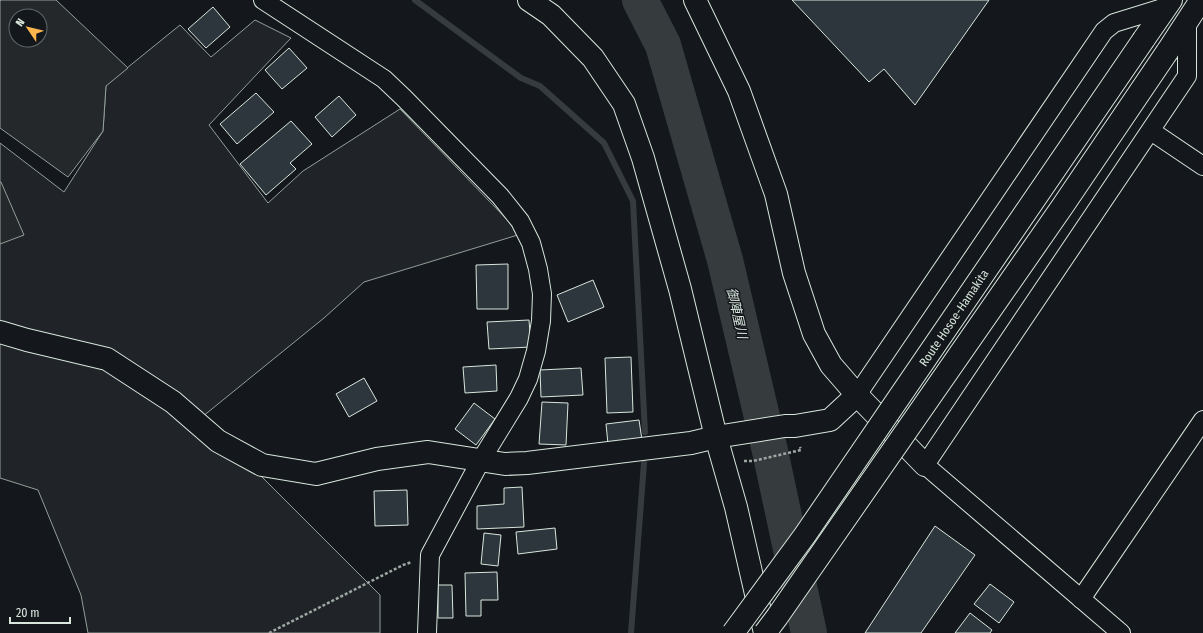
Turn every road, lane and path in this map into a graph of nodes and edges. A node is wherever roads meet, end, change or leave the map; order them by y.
1 (263, 0) edge
2 (530, 0) edge
3 (696, 0) edge
4 (1201, 0) edge
5 (1169, 4) edge
6 (1187, 21) junction
7 (1151, 131) junction
8 (1200, 157) edge
9 (0, 332) edge
10 (857, 395) junction
11 (1203, 420) edge
12 (716, 437) junction
13 (794, 452) dead end
14 (481, 460) junction
15 (754, 461) dead end
16 (925, 465) junction
17 (430, 556) junction
18 (1082, 599) junction
19 (269, 633) edge
20 (427, 633) edge
21 (733, 633) edge
22 (765, 633) edge
23 (1121, 633) edge

1 - 14 street
2 - 12 street
3 - 10 street
4 - 6 street, Route Hosoe-Hamakita
5 - 10 street
5 - 21 street, Route Hosoe-Hamakita, bridge
6 - 7 street
6 - 22 street, Route Hosoe-Hamakita, bridge
7 - 8 street
7 - 16 street
9 - 14 street
10 - 12 street
10 - 16 street
11 - 18 street
12 - 14 street
12 - 22 street
13 - 15 path
14 - 17 street
16 - 18 street
17 - 19 path
17 - 20 street
18 - 23 street

